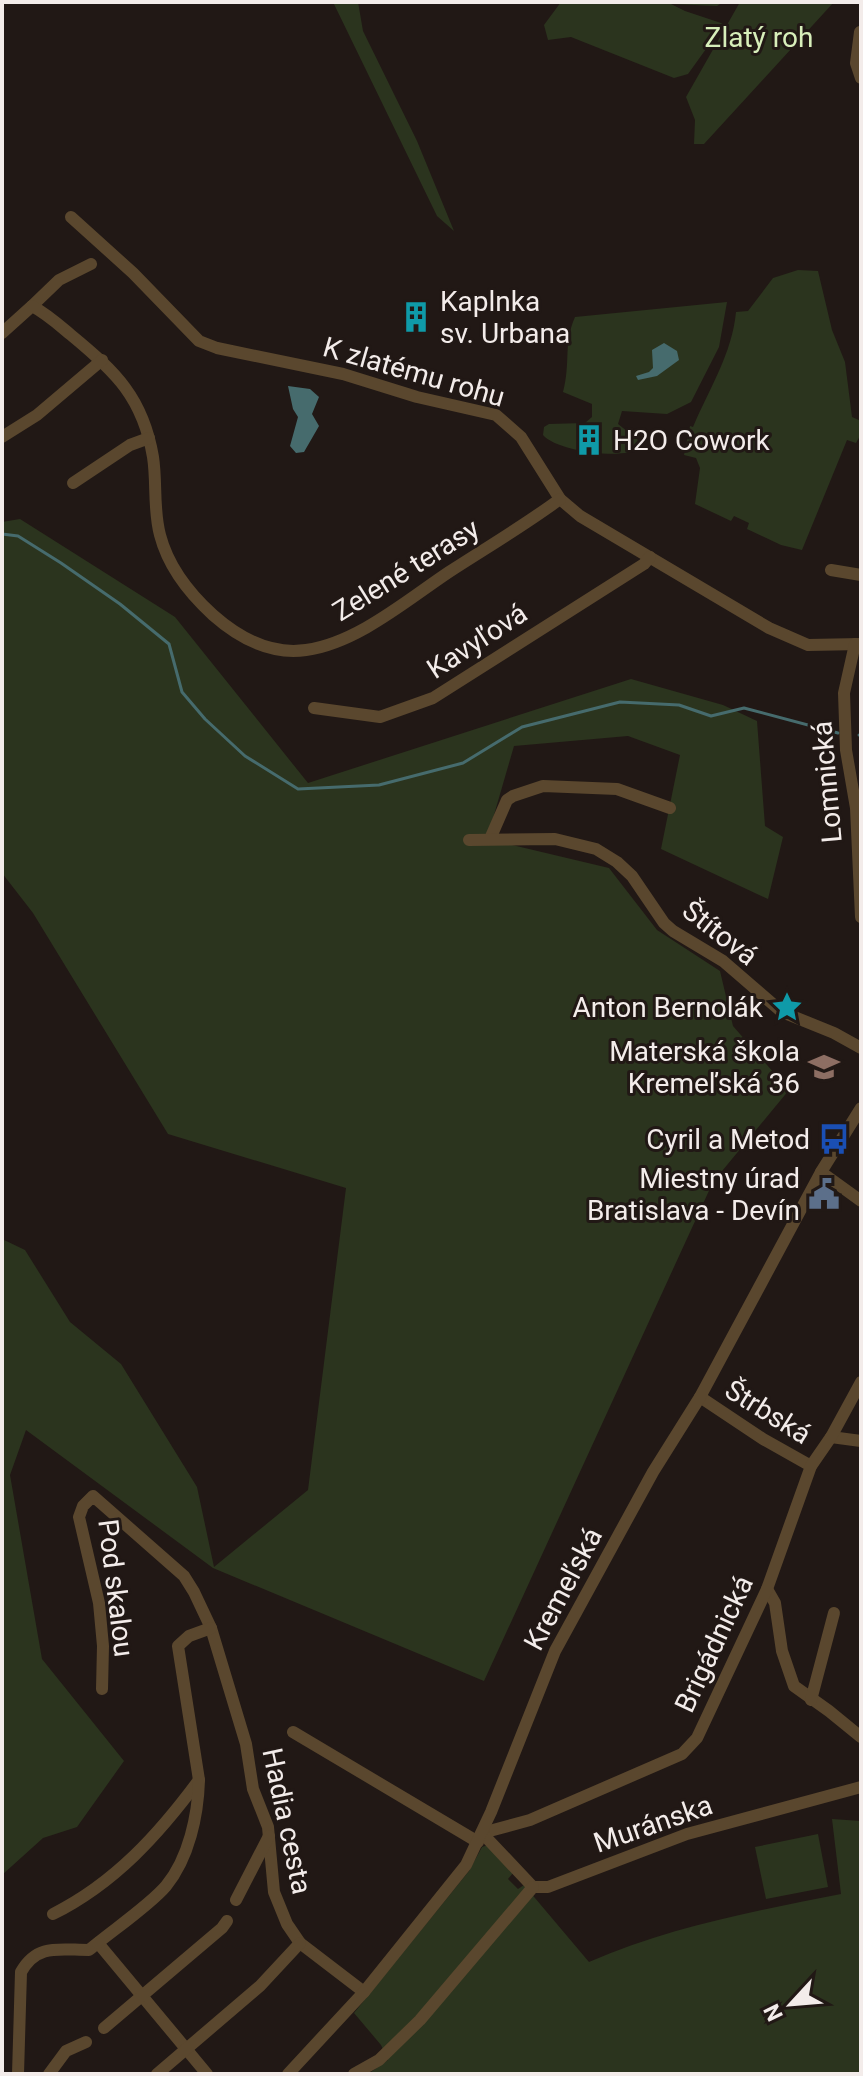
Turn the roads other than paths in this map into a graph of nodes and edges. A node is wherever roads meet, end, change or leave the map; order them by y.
1 (860, 32) edge
2 (861, 78) edge
3 (71, 217) dead end
4 (91, 264) dead end
5 (32, 306) junction
6 (2, 333) edge
7 (102, 360) junction
8 (2, 437) edge
9 (149, 438) junction
10 (73, 483) dead end
11 (560, 499) junction
12 (650, 557) junction
13 (831, 570) dead end
14 (861, 575) edge
15 (858, 644) edge
16 (314, 708) dead end
17 (861, 750) edge
18 (848, 758) junction
19 (670, 808) dead end
20 (490, 839) junction
21 (469, 840) dead end
22 (861, 917) edge
23 (861, 1048) edge
24 (861, 1108) edge
25 (821, 1172) junction
26 (861, 1201) edge
27 (861, 1382) edge
28 (700, 1397) junction
29 (831, 1437) junction
30 (861, 1441) edge
31 (811, 1466) junction
32 (93, 1496) joint
33 (767, 1589) junction
34 (834, 1613) dead end
35 (211, 1628) junction
36 (102, 1689) dead end
37 (811, 1700) junction
38 (293, 1732) dead end
39 (861, 1737) edge
40 (199, 1780) junction
41 (861, 1787) edge
42 (491, 1812) junction
43 (511, 1826) junction
44 (269, 1836) junction
45 (480, 1838) junction
46 (533, 1887) junction
47 (236, 1900) dead end
48 (53, 1914) dead end
49 (227, 1921) dead end
50 (98, 1943) junction
51 (300, 1943) junction
52 (364, 1992) junction
53 (142, 1996) junction
54 (104, 2028) dead end
55 (86, 2042) dead end
56 (186, 2049) junction
57 (18, 2074) edge
58 (49, 2074) edge
59 (157, 2074) edge
60 (207, 2074) edge
61 (288, 2074) edge
62 (354, 2074) edge

1 - 2 street
3 - 11 street, K zlatému rohu
4 - 5 street
5 - 6 street
5 - 7 street, Zelené terasy
7 - 8 street
7 - 9 street, Zelené terasy
9 - 10 street
9 - 11 street, Zelené terasy
11 - 12 street, K zlatému rohu
12 - 15 street, K zlatému rohu
12 - 16 street, Kavyľová
13 - 14 street
15 - 18 street, Lomnická
17 - 18 street
18 - 22 street, Lomnická
19 - 20 street
20 - 21 street, Štítová
20 - 23 street, Štítová
24 - 25 street, Kremeľská
25 - 26 street
25 - 28 street, Kremeľská
27 - 29 street, Brigádnická
28 - 31 street, Štrbská
28 - 42 street, Kremeľská
29 - 30 street
29 - 31 street, Brigádnická
31 - 33 street, Brigádnická
32 - 35 street, Hadia cesta
32 - 36 street, Pod skalou
33 - 37 street
33 - 43 street, Brigádnická
34 - 37 street
35 - 40 street
35 - 44 street, Hadia cesta
37 - 39 street
38 - 45 street
40 - 48 street
40 - 50 street
41 - 46 street, Muránska
42 - 43 street
42 - 45 street, Kremeľská
43 - 45 street, Brigádnická
44 - 47 street
44 - 51 street, Hadia cesta
45 - 46 street
45 - 52 street, Kremeľská
46 - 62 street
49 - 53 street
50 - 53 street
50 - 57 street
51 - 52 street, Hadia cesta
51 - 56 street
52 - 61 street, Kremeľská
53 - 54 street
53 - 56 street
55 - 58 street
56 - 59 street
56 - 60 street

